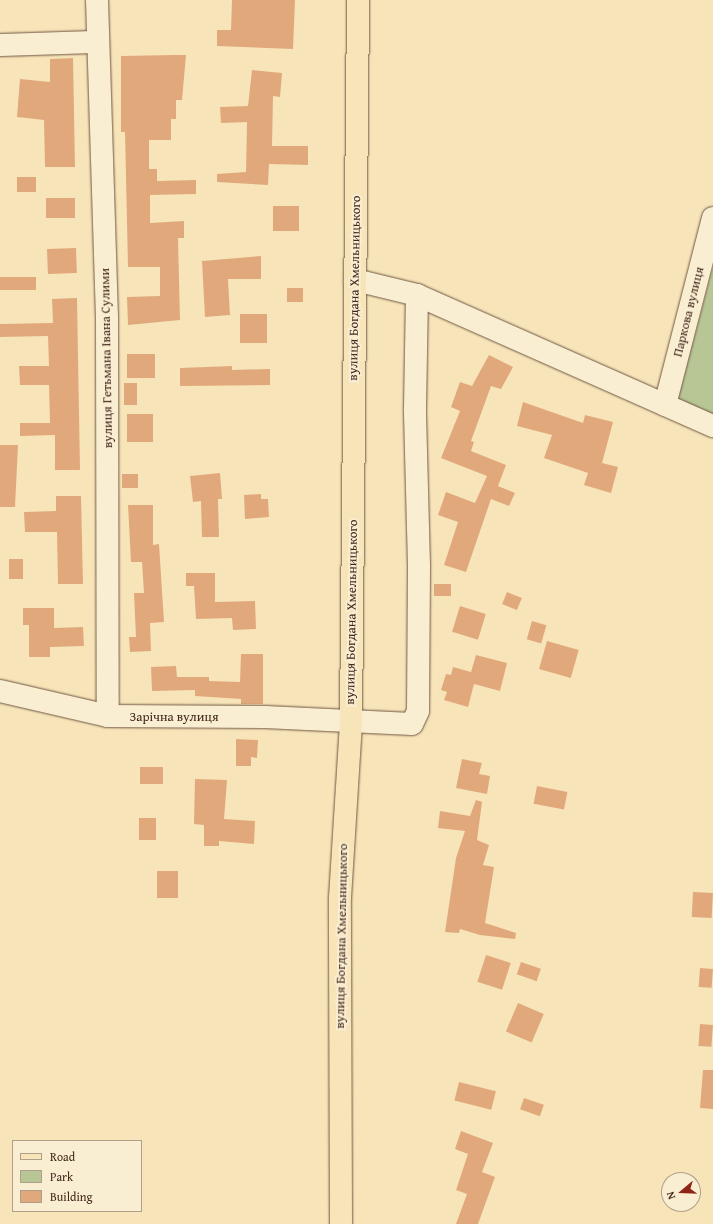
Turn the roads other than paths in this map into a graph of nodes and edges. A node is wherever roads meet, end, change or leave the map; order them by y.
1 (97, 0) edge
2 (358, 0) edge
3 (98, 42) junction
4 (0, 45) edge
5 (713, 218) edge
6 (355, 280) junction
7 (417, 296) junction
8 (665, 405) junction
9 (713, 426) edge
10 (0, 691) edge
11 (108, 716) junction
12 (351, 721) junction
13 (341, 1224) edge

1 - 3 street, вулиця Гетьмана Івана Сулими
2 - 6 main road, вулиця Богдана Хмельницького
3 - 4 street
3 - 11 street, вулиця Гетьмана Івана Сулими
5 - 8 street, Паркова вулиця
6 - 7 street
6 - 12 main road, вулиця Богдана Хмельницького
7 - 8 street
7 - 12 street, Зарічна вулиця
8 - 9 street
10 - 11 street, Зарічна вулиця
11 - 12 street, Зарічна вулиця
12 - 13 main road, вулиця Богдана Хмельницького

